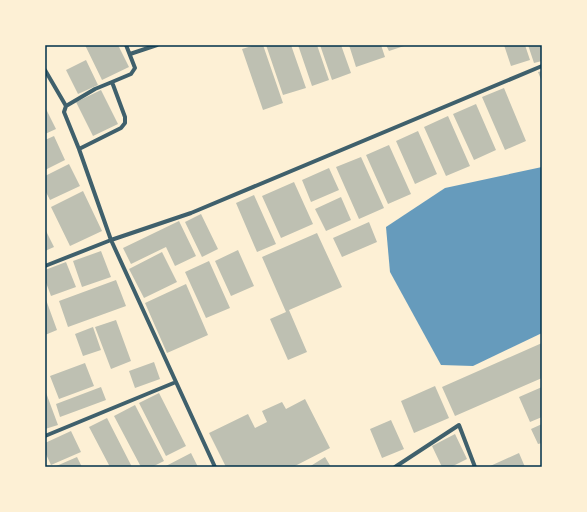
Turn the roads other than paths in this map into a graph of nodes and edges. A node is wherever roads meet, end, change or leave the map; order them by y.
1 (126, 45) edge
2 (157, 45) edge
3 (130, 54) junction
4 (542, 66) edge
5 (45, 70) edge
6 (112, 82) junction
7 (66, 106) junction
8 (79, 149) junction
9 (111, 240) junction
10 (45, 266) edge
11 (176, 382) junction
12 (45, 436) edge
13 (215, 467) edge
14 (395, 467) edge
15 (475, 467) edge

1 - 3 street
2 - 3 street
3 - 6 street
4 - 9 street
5 - 7 street
6 - 7 street
6 - 8 street
7 - 8 street
8 - 9 street
9 - 10 street
9 - 11 street
11 - 12 street
11 - 13 street
14 - 15 street

